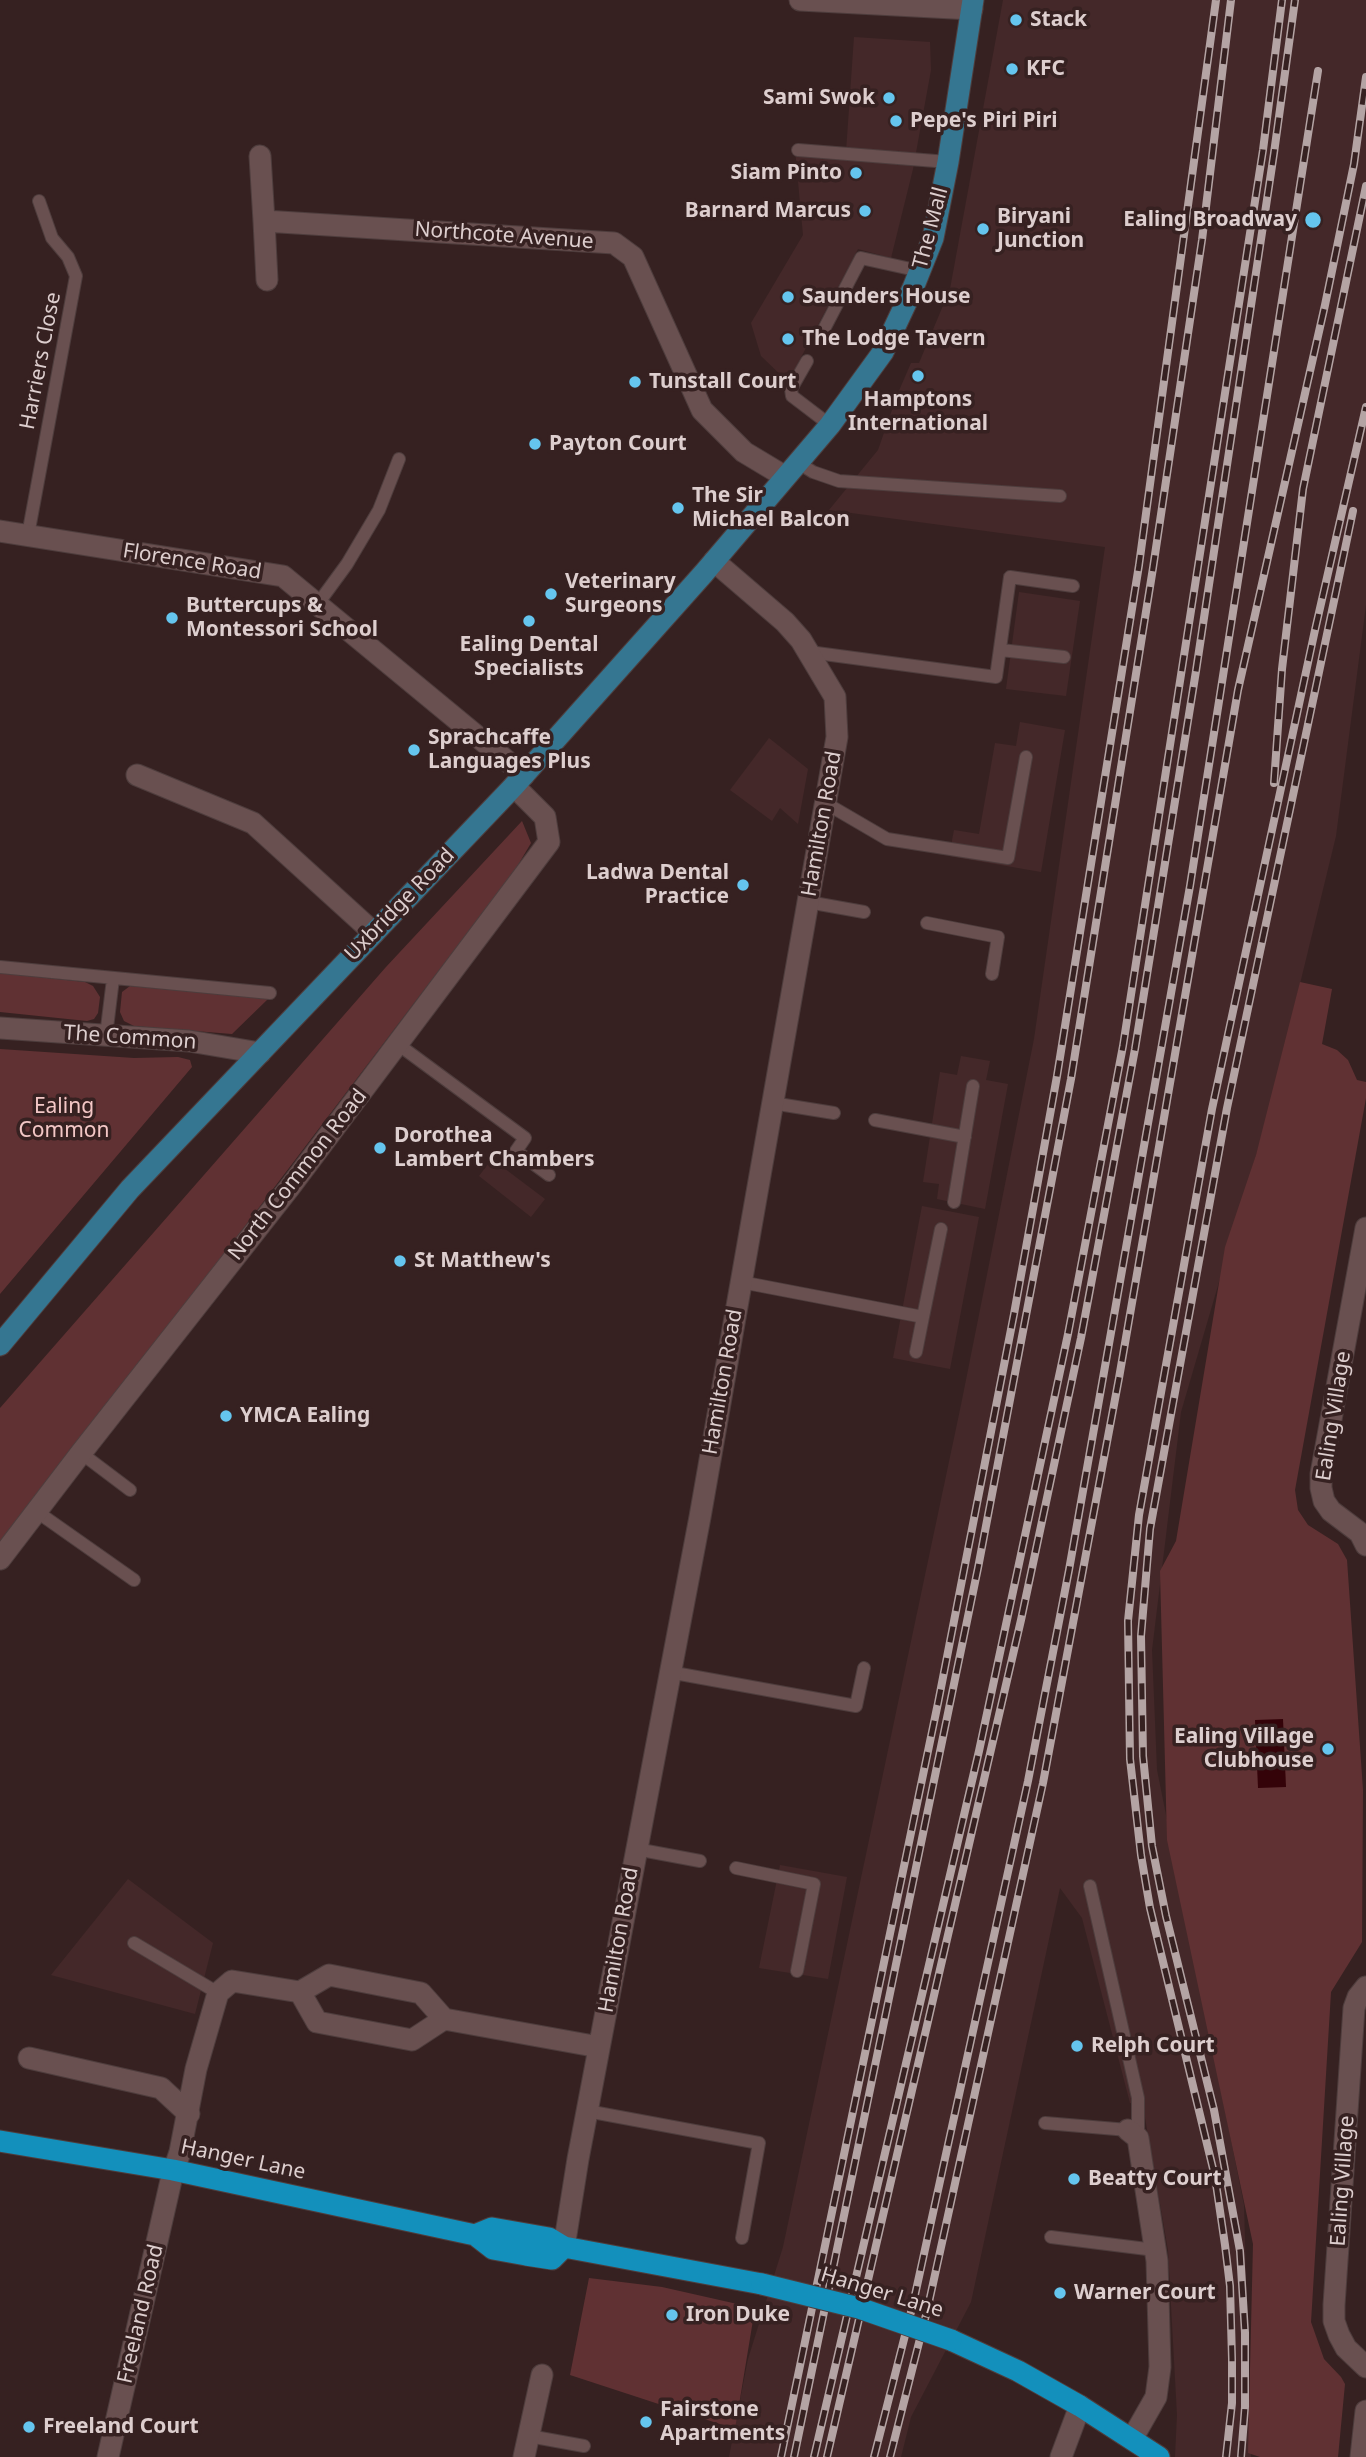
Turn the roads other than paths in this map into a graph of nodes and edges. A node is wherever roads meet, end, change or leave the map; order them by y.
1 (800, 0) edge
2 (973, 4) edge
3 (798, 150) dead end
4 (260, 156) dead end
5 (947, 162) junction
6 (40, 201) dead end
7 (264, 221) junction
8 (920, 271) junction
9 (267, 280) dead end
10 (822, 331) dead end
11 (807, 361) dead end
12 (830, 425) junction
13 (399, 459) dead end
14 (791, 469) junction
15 (1060, 496) dead end
16 (0, 531) edge
17 (28, 536) junction
18 (714, 561) junction
19 (1073, 586) dead end
20 (317, 605) junction
21 (1001, 650) junction
22 (809, 652) junction
23 (1064, 657) dead end
24 (1026, 757) dead end
25 (137, 775) dead end
26 (519, 780) junction
27 (827, 804) junction
28 (808, 902) junction
29 (864, 912) dead end
30 (927, 923) dead end
31 (374, 933) junction
32 (0, 967) edge
33 (992, 974) dead end
34 (113, 979) junction
35 (270, 993) dead end
36 (0, 1028) edge
37 (106, 1036) junction
38 (399, 1045) junction
39 (260, 1053) junction
40 (973, 1086) dead end
41 (772, 1102) junction
42 (834, 1113) dead end
43 (875, 1120) dead end
44 (965, 1137) junction
45 (549, 1175) dead end
46 (954, 1202) dead end
47 (940, 1228) dead end
48 (1366, 1228) edge
49 (1363, 1257) edge
50 (741, 1282) junction
51 (923, 1317) junction
52 (0, 1345) edge
53 (916, 1352) dead end
54 (81, 1452) junction
55 (130, 1490) dead end
56 (36, 1511) junction
57 (1364, 1535) edge
58 (0, 1559) edge
59 (134, 1580) dead end
60 (864, 1668) dead end
61 (669, 1672) junction
62 (636, 1849) junction
63 (700, 1861) dead end
64 (736, 1868) dead end
65 (1090, 1886) dead end
66 (134, 1943) dead end
67 (797, 1971) dead end
68 (1366, 1987) edge
69 (300, 1992) junction
70 (218, 1993) junction
71 (444, 2019) junction
72 (600, 2047) junction
73 (29, 2058) dead end
74 (587, 2112) junction
75 (189, 2114) junction
76 (1045, 2123) dead end
77 (1133, 2134) junction
78 (0, 2141) edge
79 (173, 2170) junction
80 (1051, 2237) dead end
81 (742, 2238) dead end
82 (564, 2248) junction
83 (1155, 2250) junction
84 (1366, 2367) edge
85 (542, 2375) dead end
86 (1080, 2406) junction
87 (1366, 2411) edge
88 (529, 2436) junction
89 (1132, 2439) junction
90 (584, 2446) dead end
91 (108, 2457) edge
92 (524, 2457) edge
93 (1061, 2457) edge
94 (1159, 2457) edge
95 (1361, 2457) edge

1 - 2 street
2 - 5 main road, The Mall
3 - 5 lane
4 - 7 street
5 - 8 main road, The Mall
6 - 17 lane, Harriers Close
7 - 9 street
7 - 14 street, Northcote Avenue
8 - 10 lane
8 - 12 main road, The Mall
11 - 12 lane
12 - 14 main road, The Mall
13 - 20 lane
14 - 15 lane
14 - 18 main road, Uxbridge Road
16 - 17 street, Florence Road
17 - 20 street, Florence Road
18 - 22 street, Hamilton Road
18 - 26 main road, Uxbridge Road
19 - 21 lane
20 - 26 street, Florence Road
21 - 22 lane
21 - 23 lane
22 - 27 street, Hamilton Road
24 - 27 lane
25 - 31 street
26 - 31 main road, Uxbridge Road
26 - 38 street, North Common Road
27 - 28 street, Hamilton Road
28 - 29 lane
28 - 41 street, Hamilton Road
30 - 33 lane
31 - 39 main road, Uxbridge Road
32 - 34 lane
34 - 35 lane
34 - 37 lane
36 - 37 street, The Common
37 - 39 street, The Common
38 - 45 lane
38 - 54 street, North Common Road
39 - 52 main road, Uxbridge Road
40 - 44 lane
41 - 42 lane
41 - 50 street, Hamilton Road
43 - 44 lane
44 - 46 lane
47 - 51 lane
48 - 49 street, Ealing Village
49 - 57 street, Ealing Village
50 - 51 lane
50 - 61 street, Hamilton Road
51 - 53 lane
54 - 55 lane
54 - 56 street, North Common Road
56 - 58 street, North Common Road
56 - 59 lane
60 - 61 lane
61 - 62 street, Hamilton Road
62 - 63 lane
62 - 72 street, Hamilton Road
64 - 67 lane
65 - 77 lane
66 - 70 lane
68 - 84 street, Ealing Village
69 - 70 street
69 - 71 street
69 - 71 street
70 - 75 street, Freeland Road
71 - 72 street
72 - 74 street, Hamilton Road
73 - 75 street
74 - 81 lane
74 - 82 street, Hamilton Road
75 - 79 street, Freeland Road
76 - 77 lane
77 - 83 street
78 - 79 highway, Hanger Lane
79 - 82 highway, Hanger Lane
79 - 91 street, Freeland Road
80 - 83 lane
82 - 86 highway, Hanger Lane, bridge
83 - 89 street
85 - 88 street
86 - 89 highway, Hanger Lane
86 - 93 street
87 - 95 street
88 - 90 lane
88 - 92 street
89 - 94 highway, Hanger Lane

